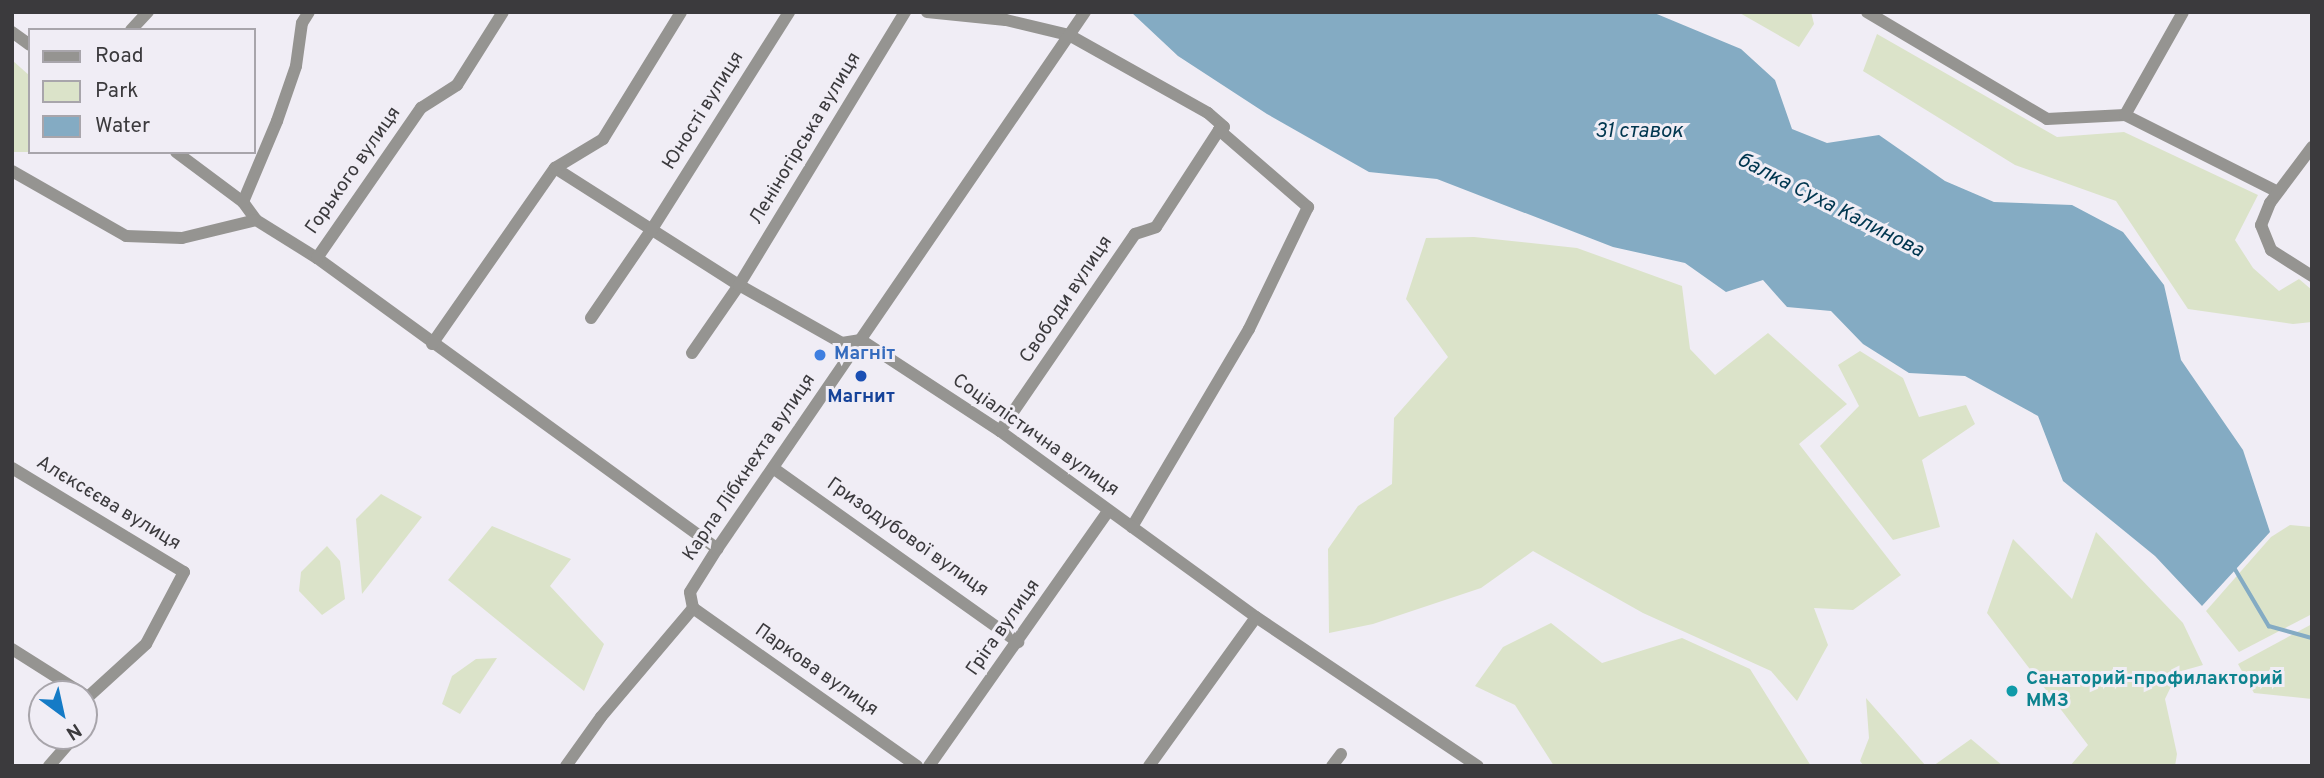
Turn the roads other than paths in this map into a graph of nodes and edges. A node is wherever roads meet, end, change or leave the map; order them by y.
1 (148, 12) edge
2 (309, 12) edge
3 (503, 12) edge
4 (681, 12) edge
5 (789, 12) edge
6 (905, 12) edge
7 (927, 12) edge
8 (1085, 12) edge
9 (1867, 12) edge
10 (2183, 12) edge
11 (133, 28) edge
12 (12, 32) edge
13 (1069, 34) junction
14 (28, 43) edge
15 (2125, 115) junction
16 (1219, 131) junction
17 (2312, 147) edge
18 (179, 154) edge
19 (555, 168) junction
20 (12, 171) edge
21 (2278, 192) junction
22 (243, 202) junction
23 (256, 220) junction
24 (652, 229) junction
25 (317, 258) junction
26 (2312, 276) edge
27 (739, 285) junction
28 (591, 318) dead end
29 (861, 340) junction
30 (432, 344) junction
31 (692, 353) dead end
32 (1000, 431) junction
33 (12, 468) edge
34 (773, 468) junction
35 (1108, 511) junction
36 (1132, 527) junction
37 (717, 549) junction
38 (693, 608) junction
39 (1256, 617) junction
40 (1018, 642) junction
41 (12, 649) edge
42 (63, 680) edge
43 (98, 688) edge
44 (63, 750) edge
45 (1341, 754) dead end
46 (49, 766) edge
47 (566, 766) edge
48 (918, 766) edge
49 (929, 766) edge
50 (1149, 766) edge
51 (1332, 766) edge
52 (1478, 766) edge

1 - 11 street
2 - 22 street
3 - 25 street, Горького вулиця
4 - 19 street
5 - 24 street, Юності вулиця
6 - 27 street, Леніногірська вулиця
7 - 13 street
8 - 13 street, Карла Лібкнехта вулиця
9 - 15 street
10 - 15 street
12 - 14 street
13 - 16 street
13 - 29 street, Карла Лібкнехта вулиця
15 - 21 street
16 - 32 street, Свободи вулиця
16 - 36 street
17 - 21 street
18 - 22 street
19 - 24 street, Соціалістична вулиця
19 - 30 street
20 - 23 street
21 - 26 street
22 - 23 street
23 - 25 street
24 - 27 street, Соціалістична вулиця
24 - 28 street, Юності вулиця
25 - 30 street
27 - 29 street, Соціалістична вулиця
27 - 31 street, Леніногірська вулиця
29 - 32 street, Соціалістична вулиця
29 - 34 street, Карла Лібкнехта вулиця
30 - 37 street
32 - 35 street, Соціалістична вулиця
33 - 43 street, Алєксєєва вулиця
34 - 37 street, Карла Лібкнехта вулиця
34 - 40 street, Гризодубової вулиця
35 - 36 street, Соціалістична вулиця
35 - 40 street, Гріга вулиця
36 - 39 street, Соціалістична вулиця
37 - 38 street, Карла Лібкнехта вулиця
38 - 47 street, Карла Лібкнехта вулиця
38 - 48 street, Паркова вулиця
39 - 50 street
39 - 52 street, Соціалістична вулиця
40 - 49 street, Гріга вулиця
41 - 42 street
44 - 46 street
45 - 51 street

